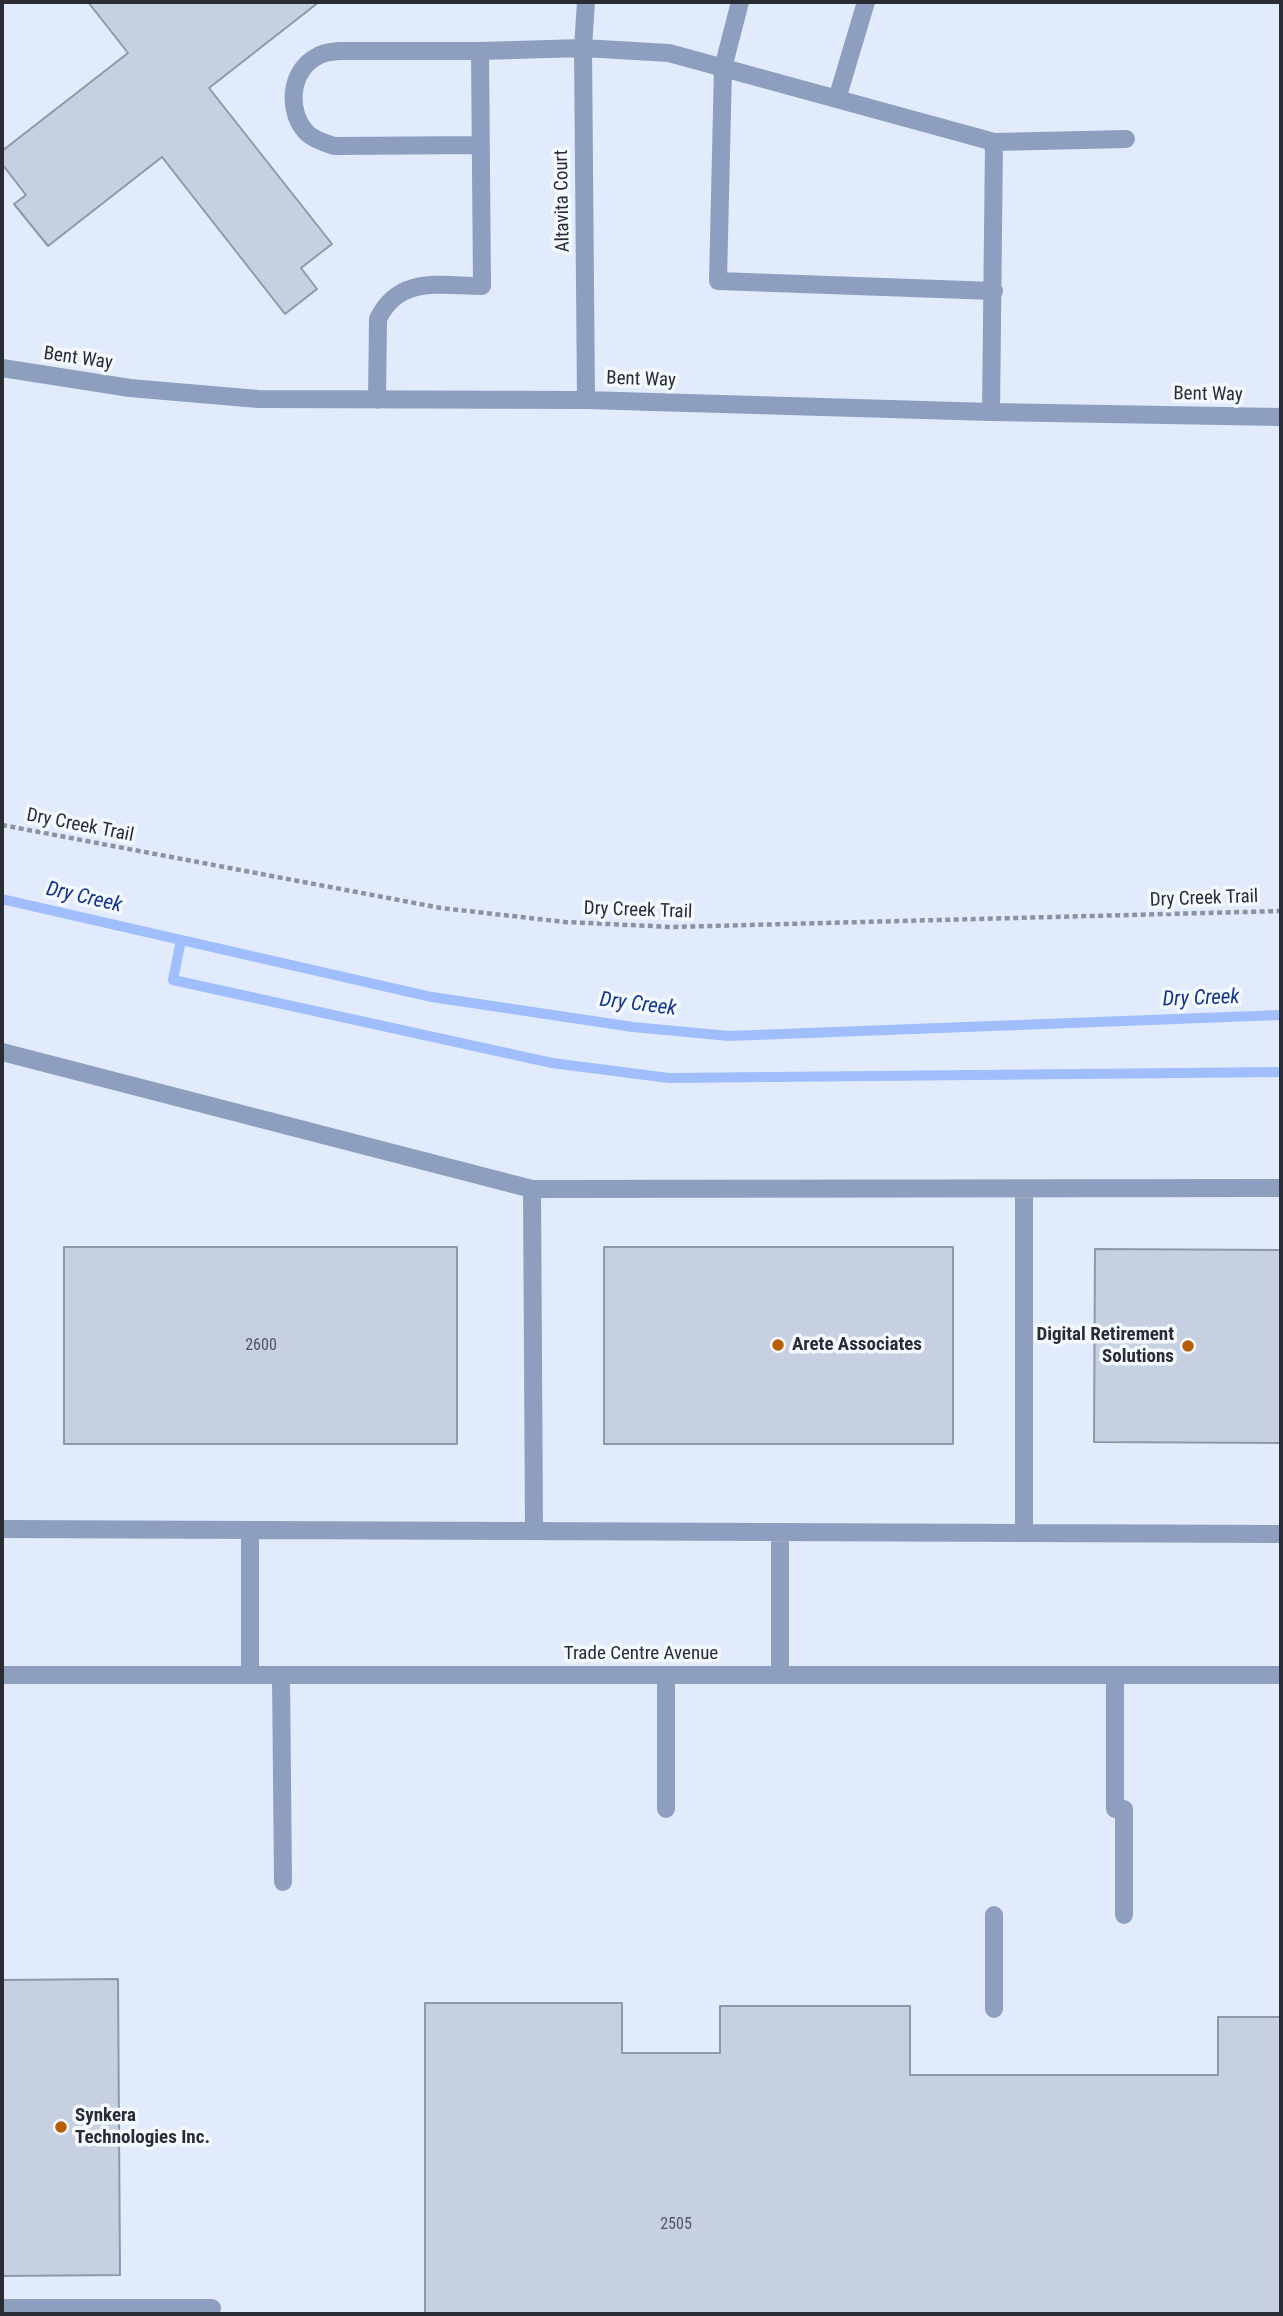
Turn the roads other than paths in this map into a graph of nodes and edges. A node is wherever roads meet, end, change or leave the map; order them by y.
1 (586, 2) edge
2 (740, 2) edge
3 (866, 2) edge
4 (583, 48) junction
5 (480, 51) junction
6 (723, 68) junction
7 (837, 99) junction
8 (1126, 139) dead end
9 (994, 142) junction
10 (481, 145) junction
11 (994, 291) junction
12 (2, 368) edge
13 (377, 400) junction
14 (586, 400) junction
15 (991, 412) junction
16 (1281, 417) edge
17 (2, 1052) edge
18 (1281, 1188) edge
19 (532, 1189) junction
20 (1024, 1189) junction
21 (2, 1529) edge
22 (250, 1530) junction
23 (534, 1531) junction
24 (780, 1532) junction
25 (1024, 1533) junction
26 (1281, 1534) edge
27 (2, 1675) edge
28 (250, 1675) junction
29 (281, 1675) junction
30 (666, 1675) junction
31 (780, 1675) junction
32 (1115, 1675) junction
33 (1281, 1675) edge
34 (666, 1809) dead end
35 (283, 1882) dead end
36 (994, 1915) dead end
37 (1124, 1915) dead end
38 (994, 2010) dead end
39 (2, 2308) edge
40 (212, 2308) dead end

1 - 4 street, Altavita Court
2 - 6 street
3 - 7 street
4 - 5 street
4 - 6 street
4 - 14 street, Altavita Court
5 - 10 street
5 - 10 street
6 - 7 street
6 - 11 street
7 - 9 street
8 - 9 street
9 - 11 street
10 - 13 street
11 - 15 street
12 - 13 street, Bent Way
13 - 14 street, Bent Way
14 - 15 street, Bent Way
15 - 16 street, Bent Way
17 - 19 street
18 - 20 street
19 - 20 street
19 - 23 street
20 - 25 street
21 - 22 street
22 - 23 street
22 - 28 street
23 - 24 street
24 - 25 street
24 - 31 street
25 - 26 street
27 - 28 street, Trade Centre Avenue
28 - 29 street, Trade Centre Avenue
29 - 30 street, Trade Centre Avenue
29 - 35 street
30 - 31 street, Trade Centre Avenue
30 - 34 street
31 - 32 street, Trade Centre Avenue
32 - 33 street, Trade Centre Avenue
32 - 37 street
36 - 38 street
39 - 40 street

